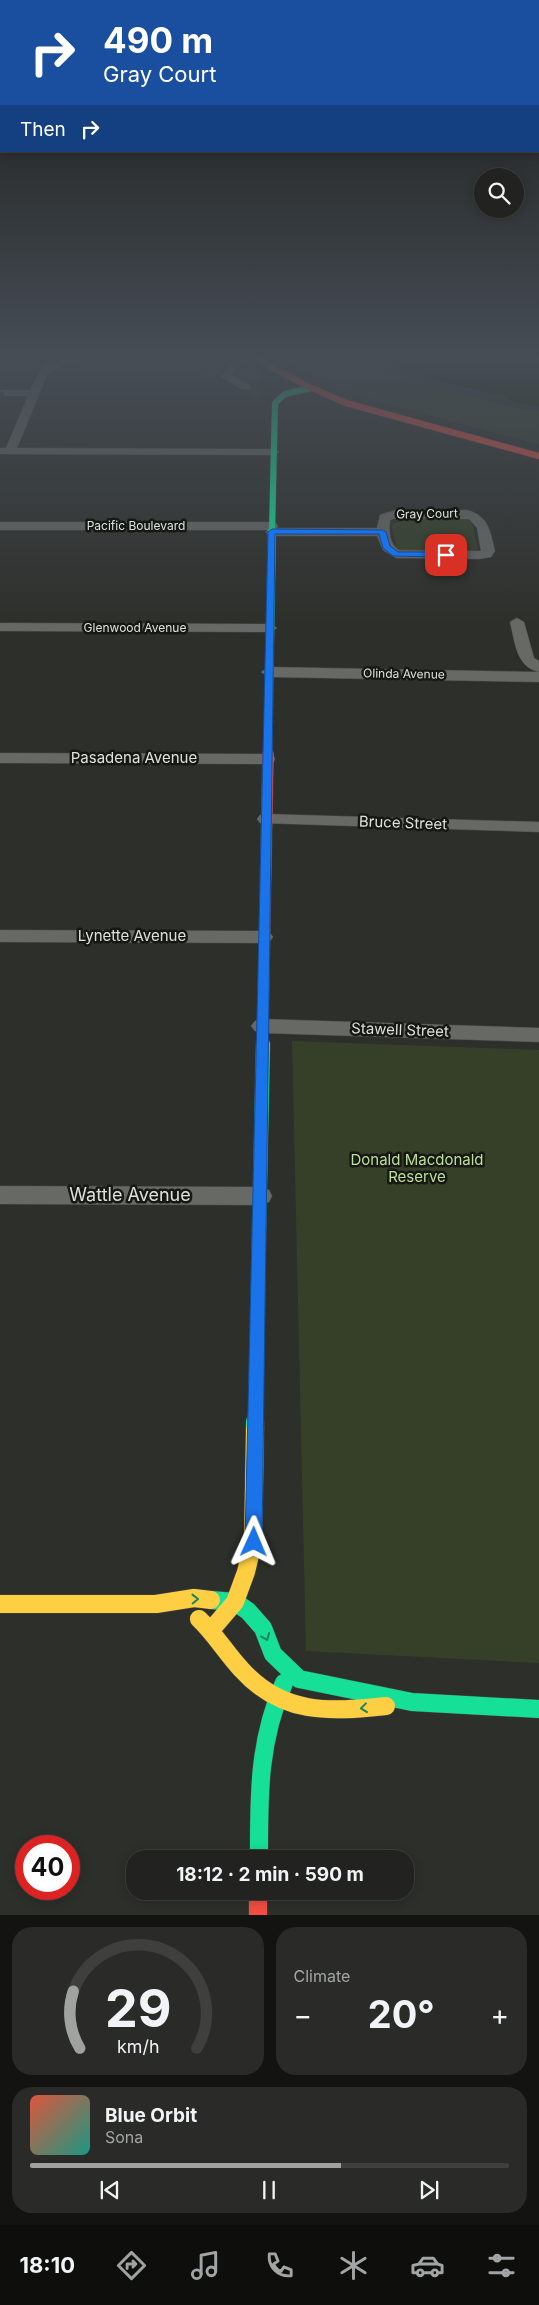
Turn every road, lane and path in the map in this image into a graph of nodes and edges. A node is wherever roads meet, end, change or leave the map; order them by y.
1 (515, 449) edge
2 (5, 452) edge
3 (273, 452) joint
4 (539, 456) edge
5 (0, 526) edge
6 (272, 529) junction
7 (382, 532) junction
8 (517, 622) dead end
9 (0, 627) edge
10 (270, 628) junction
11 (539, 668) edge
12 (269, 672) junction
13 (539, 677) edge
14 (0, 758) edge
15 (267, 759) junction
16 (266, 819) junction
17 (539, 827) edge
18 (0, 936) edge
19 (263, 937) junction
20 (262, 1026) junction
21 (539, 1035) edge
22 (0, 1195) edge
23 (260, 1196) junction
24 (235, 1602) junction
25 (0, 1604) edge
26 (156, 1604) junction
27 (212, 1629) junction
28 (292, 1672) junction
29 (274, 1699) junction
30 (412, 1702) junction
31 (539, 1709) edge
32 (259, 1850) edge
33 (258, 1900) edge
34 (258, 1915) edge

1 - 4 street
2 - 3 street
3 - 6 street
5 - 6 street, Pacific Boulevard
6 - 7 street, Gray Court
6 - 10 street
7 - 7 street, Gray Court
8 - 11 street
9 - 10 street, Glenwood Avenue
10 - 12 street
12 - 13 street, Olinda Avenue
12 - 15 street
14 - 15 street, Pasadena Avenue
15 - 16 street
16 - 17 street, Bruce Street
16 - 19 street
18 - 19 street, Lynette Avenue
19 - 20 street
20 - 21 street, Stawell Street
20 - 23 street
22 - 23 street, Wattle Avenue
23 - 24 street
26 -> 24 street
24 - 27 street
24 -> 28 street
25 - 26 street
26 - 27 street
27 - 29 street
28 - 29 street
28 - 30 street
30 -> 29 street
29 - 32 street
30 - 31 street
33 - 34 street

